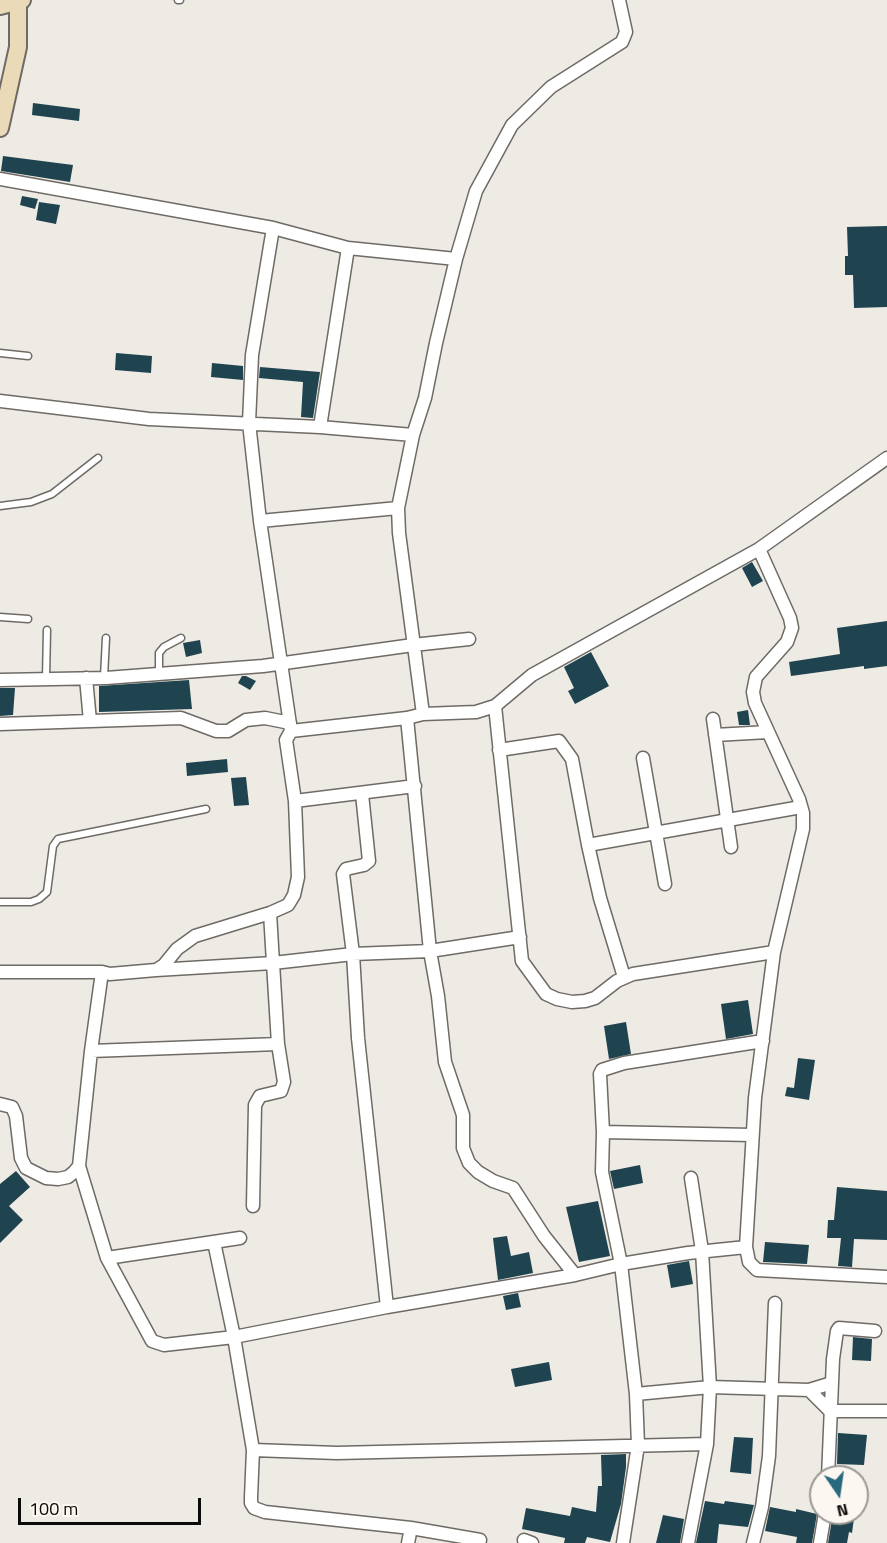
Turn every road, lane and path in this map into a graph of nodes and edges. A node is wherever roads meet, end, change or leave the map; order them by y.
1 (618, 0) edge
2 (20, 1) edge
3 (0, 6) edge
4 (0, 128) edge
5 (0, 179) edge
6 (273, 228) junction
7 (348, 248) junction
8 (456, 259) junction
9 (0, 353) edge
10 (28, 356) dead end
11 (0, 401) edge
12 (249, 423) junction
13 (320, 427) junction
14 (413, 435) junction
15 (98, 458) dead end
16 (887, 458) edge
17 (0, 506) edge
18 (398, 508) junction
19 (260, 520) junction
20 (759, 549) junction
21 (0, 617) edge
22 (28, 619) dead end
23 (47, 630) dead end
24 (181, 638) dead end
25 (106, 639) dead end
26 (469, 639) dead end
27 (413, 645) junction
28 (281, 663) junction
29 (159, 674) junction
30 (86, 678) junction
31 (104, 678) junction
32 (46, 679) junction
33 (0, 680) edge
34 (495, 706) junction
35 (423, 714) junction
36 (408, 718) junction
37 (713, 719) dead end
38 (90, 721) junction
39 (0, 724) edge
40 (290, 727) junction
41 (768, 732) junction
42 (715, 735) junction
43 (499, 750) junction
44 (643, 758) dead end
45 (415, 786) junction
46 (362, 794) junction
47 (295, 801) junction
48 (801, 807) junction
49 (206, 809) dead end
50 (727, 820) junction
51 (656, 833) junction
52 (588, 845) junction
53 (731, 847) dead end
54 (665, 884) dead end
55 (0, 902) edge
56 (270, 913) junction
57 (520, 937) junction
58 (430, 951) junction
59 (774, 952) junction
60 (353, 954) junction
61 (273, 963) junction
62 (156, 970) junction
63 (0, 972) edge
64 (102, 972) junction
65 (624, 976) junction
66 (763, 1041) junction
67 (278, 1044) junction
68 (91, 1051) junction
69 (0, 1104) edge
70 (603, 1132) junction
71 (752, 1135) junction
72 (79, 1166) junction
73 (691, 1178) dead end
74 (253, 1206) dead end
75 (240, 1238) dead end
76 (214, 1242) junction
77 (746, 1247) junction
78 (702, 1251) junction
79 (107, 1258) junction
80 (621, 1264) junction
81 (575, 1275) junction
82 (887, 1277) edge
83 (775, 1303) dead end
84 (387, 1307) junction
85 (875, 1331) dead end
86 (234, 1337) junction
87 (832, 1383) junction
88 (710, 1387) junction
89 (770, 1389) junction
90 (809, 1390) junction
91 (636, 1394) junction
92 (830, 1411) junction
93 (887, 1411) edge
94 (707, 1444) junction
95 (638, 1445) junction
96 (253, 1450) junction
97 (828, 1465) edge
98 (823, 1525) edge
99 (411, 1528) junction
100 (480, 1540) dead end
101 (408, 1543) edge
102 (623, 1543) edge
103 (688, 1543) edge
104 (753, 1543) edge
105 (820, 1543) edge

1 - 8 street
2 - 3 street
2 - 4 street
5 - 6 street
6 - 7 street
6 - 12 street
7 - 8 street
7 - 13 street
8 - 14 street
9 - 10 lane
11 - 12 street
12 - 13 street
12 - 19 street
13 - 14 street
14 - 18 street
15 - 17 lane
16 - 20 street
18 - 19 street
18 - 27 street
19 - 28 street
20 - 34 street
20 - 41 street
21 - 22 lane
23 - 32 lane
24 - 29 lane
25 - 31 lane
26 - 27 street
27 - 28 street
27 - 35 street
28 - 29 street
28 - 40 street
29 - 31 street
30 - 31 street
30 - 32 street
30 - 38 street
32 - 33 street
34 - 35 street
34 - 43 street
35 - 36 street
36 - 40 street
36 - 45 street
37 - 42 street
38 - 39 street
38 - 40 street
40 - 47 street
41 - 42 street
41 - 48 street
42 - 50 street
43 - 52 street
43 - 57 street
44 - 51 street
45 - 46 street
45 - 58 street
46 - 47 street
46 - 60 street
47 - 56 street
48 - 50 street
48 - 59 street
49 - 55 lane
50 - 51 street
50 - 53 street
51 - 52 street
51 - 54 street
52 - 65 street
56 - 61 street
56 - 62 street
57 - 58 street
57 - 65 street
58 - 60 street
58 - 81 street
59 - 65 street
59 - 66 street
60 - 61 street
60 - 84 street
61 - 62 street
61 - 67 street
62 - 64 street
63 - 64 street
64 - 68 street
66 - 70 street
66 - 71 street
67 - 68 street
67 - 74 street
68 - 72 street
69 - 72 street
70 - 71 street
70 - 80 street
71 - 77 street
72 - 79 street
73 - 78 street
75 - 76 street
76 - 79 street
76 - 86 street
77 - 78 street
77 - 82 street
78 - 80 street
78 - 88 street
79 - 86 street
80 - 81 street
80 - 91 street
81 - 84 street
83 - 89 street
84 - 86 street
85 - 87 street
86 - 96 street
87 - 90 street
87 - 92 street
88 - 89 street
88 - 91 street
88 - 94 street
89 - 90 street
89 - 104 street
90 - 92 street
91 - 95 street
92 - 93 street
92 - 97 street
94 - 95 street
94 - 103 street
95 - 96 street
95 - 102 street
96 - 99 street
98 - 105 street
99 - 100 street
99 - 101 street

